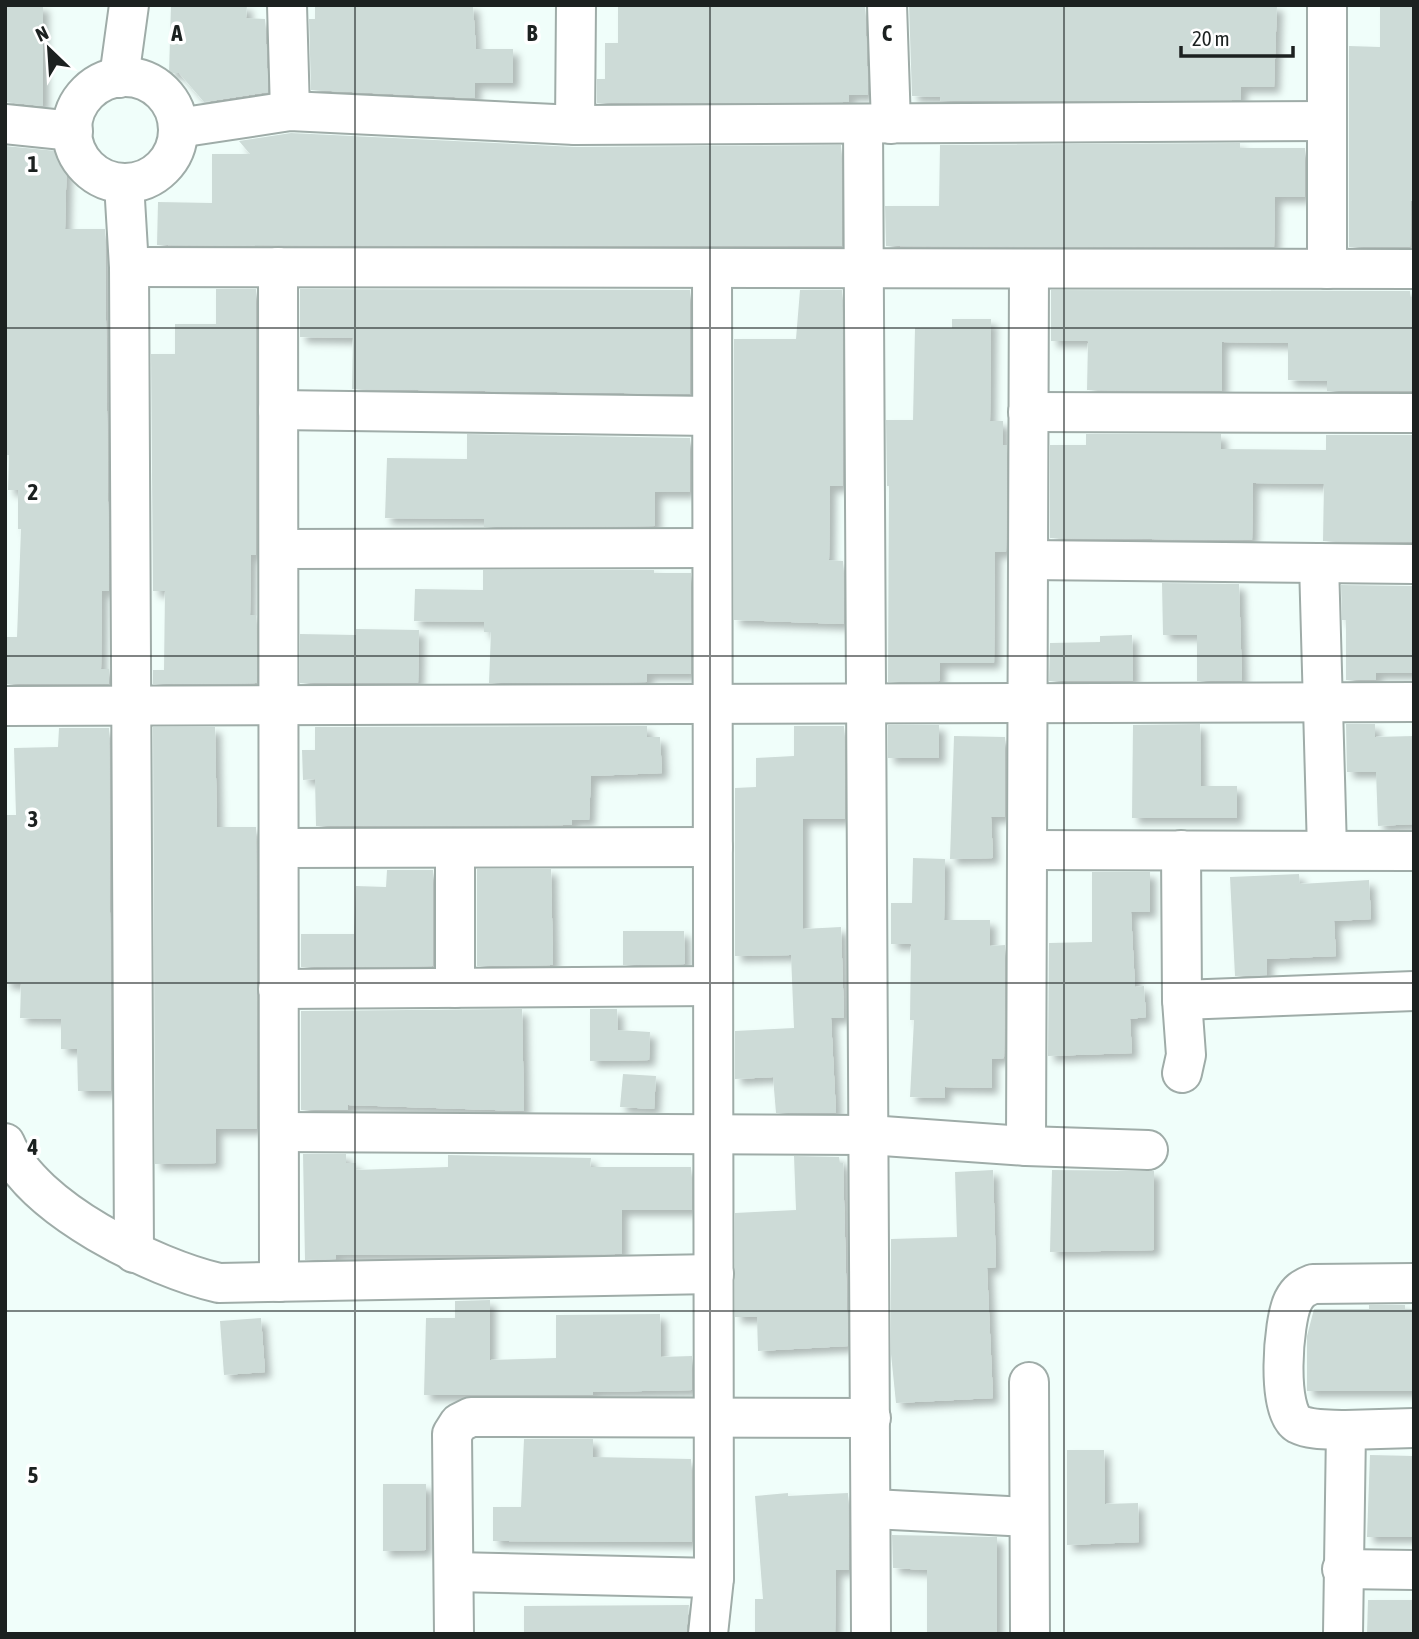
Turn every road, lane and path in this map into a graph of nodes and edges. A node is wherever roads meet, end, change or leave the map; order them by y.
1 (129, 5) edge
2 (286, 5) edge
3 (576, 5) edge
4 (887, 5) edge
5 (1327, 5) edge
6 (119, 78) junction
7 (290, 111) junction
8 (1327, 121) junction
9 (5, 124) edge
10 (877, 124) junction
11 (575, 125) junction
12 (178, 128) junction
13 (73, 131) junction
14 (124, 183) junction
15 (130, 267) junction
16 (278, 267) junction
17 (712, 268) junction
18 (864, 268) junction
19 (1029, 269) junction
20 (1327, 269) junction
21 (1414, 269) edge
22 (278, 410) junction
23 (1028, 412) junction
24 (1414, 413) edge
25 (712, 416) junction
26 (712, 548) junction
27 (279, 549) junction
28 (1028, 560) junction
29 (1319, 563) junction
30 (1414, 564) edge
31 (1323, 702) junction
32 (1414, 702) edge
33 (1028, 703) junction
34 (712, 704) junction
35 (866, 704) junction
36 (5, 706) edge
37 (133, 706) junction
38 (278, 706) junction
39 (713, 847) junction
40 (279, 848) junction
41 (455, 848) junction
42 (1027, 850) junction
43 (1181, 850) junction
44 (1327, 850) junction
45 (1414, 851) edge
46 (713, 986) junction
47 (455, 988) junction
48 (278, 989) junction
49 (1414, 991) edge
50 (1182, 1000) junction
51 (1182, 1073) dead end
52 (279, 1132) junction
53 (714, 1134) junction
54 (869, 1135) junction
55 (5, 1143) edge
56 (1026, 1146) junction
57 (1148, 1150) dead end
58 (134, 1253) junction
59 (713, 1274) junction
60 (279, 1282) junction
61 (1414, 1283) edge
62 (1029, 1382) dead end
63 (714, 1418) junction
64 (871, 1418) junction
65 (1414, 1428) edge
66 (1346, 1430) junction
67 (873, 1509) junction
68 (1028, 1517) junction
69 (1342, 1569) junction
70 (1414, 1570) edge
71 (454, 1572) junction
72 (714, 1578) junction
73 (454, 1634) edge
74 (708, 1634) edge
75 (871, 1634) edge
76 (1030, 1634) edge
77 (1343, 1634) edge

1 - 6 street
2 - 7 street
3 - 11 street
4 - 10 street
5 - 8 street
6 - 12 street
6 - 13 street
7 - 11 street
7 - 12 street
8 - 10 street
8 - 20 street
9 - 13 street
10 - 11 street
10 - 18 street
12 - 14 street
13 - 14 street
14 - 15 street
15 - 16 street
15 - 37 street
16 - 17 street
16 - 22 street
17 - 18 street
17 - 25 street
18 - 19 street
18 - 35 street
19 - 20 street
19 - 23 street
20 - 21 street
22 - 25 street
22 - 27 street
23 - 24 street
23 - 28 street
25 - 26 street
26 - 27 street
26 - 34 street
27 - 38 street
28 - 29 street
28 - 33 street
29 - 30 street
29 - 31 street
31 - 32 street
31 - 33 street
31 - 44 street
33 - 35 street
33 - 42 street
34 - 35 street
34 - 38 street
34 - 39 street
35 - 54 street
36 - 37 street
37 - 38 street
37 - 58 street
38 - 40 street
39 - 41 street
39 - 46 street
40 - 41 street
40 - 48 street
41 - 47 street
42 - 43 street
42 - 56 street
43 - 44 street
43 - 50 street
44 - 45 street
46 - 47 street
46 - 53 street
47 - 48 street
48 - 52 street
49 - 50 street
50 - 51 street
52 - 53 street
52 - 60 street
53 - 54 street
53 - 59 street
54 - 56 street
54 - 64 street
55 - 58 street
56 - 57 street
58 - 60 street
59 - 60 street
59 - 63 street
61 - 66 street
62 - 68 street
63 - 64 street
63 - 71 street
63 - 72 street
64 - 67 street
65 - 66 street
66 - 69 street
67 - 68 street
67 - 75 street
68 - 76 street
69 - 70 street
69 - 77 street
71 - 72 street
71 - 73 street
72 - 74 street

